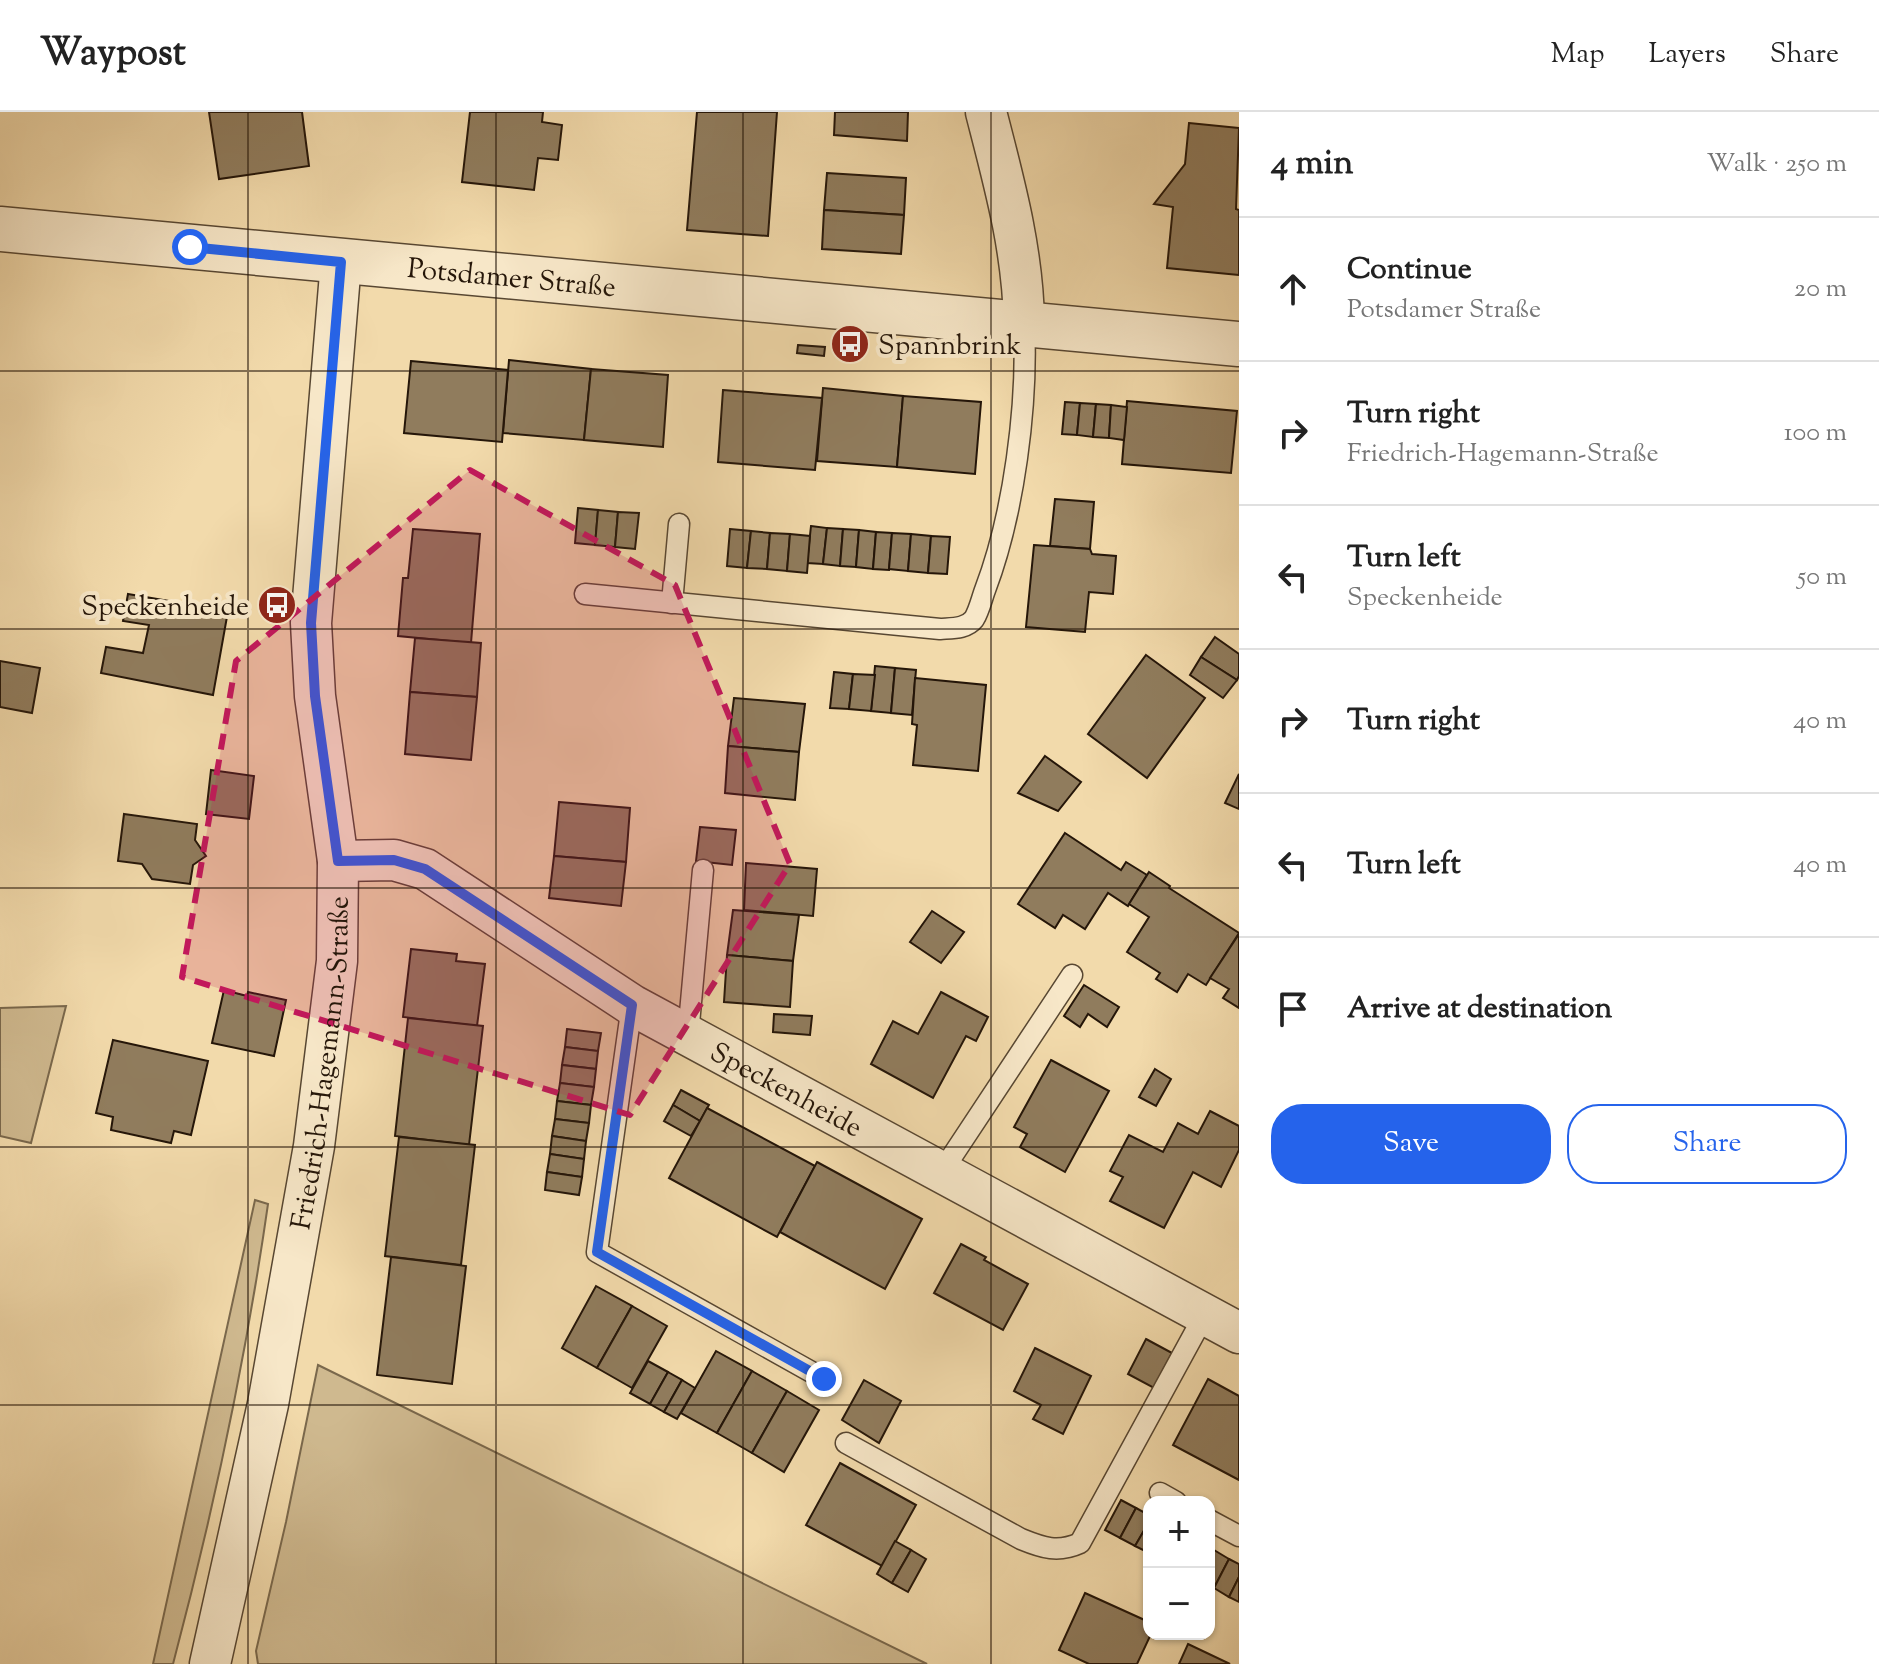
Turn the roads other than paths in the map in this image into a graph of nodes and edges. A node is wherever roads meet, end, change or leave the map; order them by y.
1 (986, 112) edge
2 (0, 229) edge
3 (341, 262) junction
4 (1024, 323) junction
5 (1239, 344) edge
6 (679, 524) dead end
7 (585, 594) dead end
8 (672, 603) junction
9 (338, 861) junction
10 (703, 870) dead end
11 (1072, 975) dead end
12 (632, 1005) junction
13 (688, 1035) junction
14 (941, 1173) junction
15 (1222, 1324) edge
16 (824, 1379) dead end
17 (846, 1443) dead end
18 (1215, 1523) edge
19 (1239, 1536) edge
20 (210, 1664) edge

1 - 4 street
2 - 3 street, Potsdamer Straße
3 - 4 street, Potsdamer Straße
3 - 9 street, Friedrich-Hagemann-Straße
4 - 5 street, Potsdamer Straße
4 - 8 lane
6 - 8 lane
7 - 8 lane
9 - 12 street, Speckenheide
9 - 20 street, Friedrich-Hagemann-Straße
10 - 13 lane
11 - 14 lane
12 - 13 street, Speckenheide
12 - 16 lane
13 - 14 street, Speckenheide
14 - 15 street, Speckenheide
15 - 17 lane
18 - 19 lane

